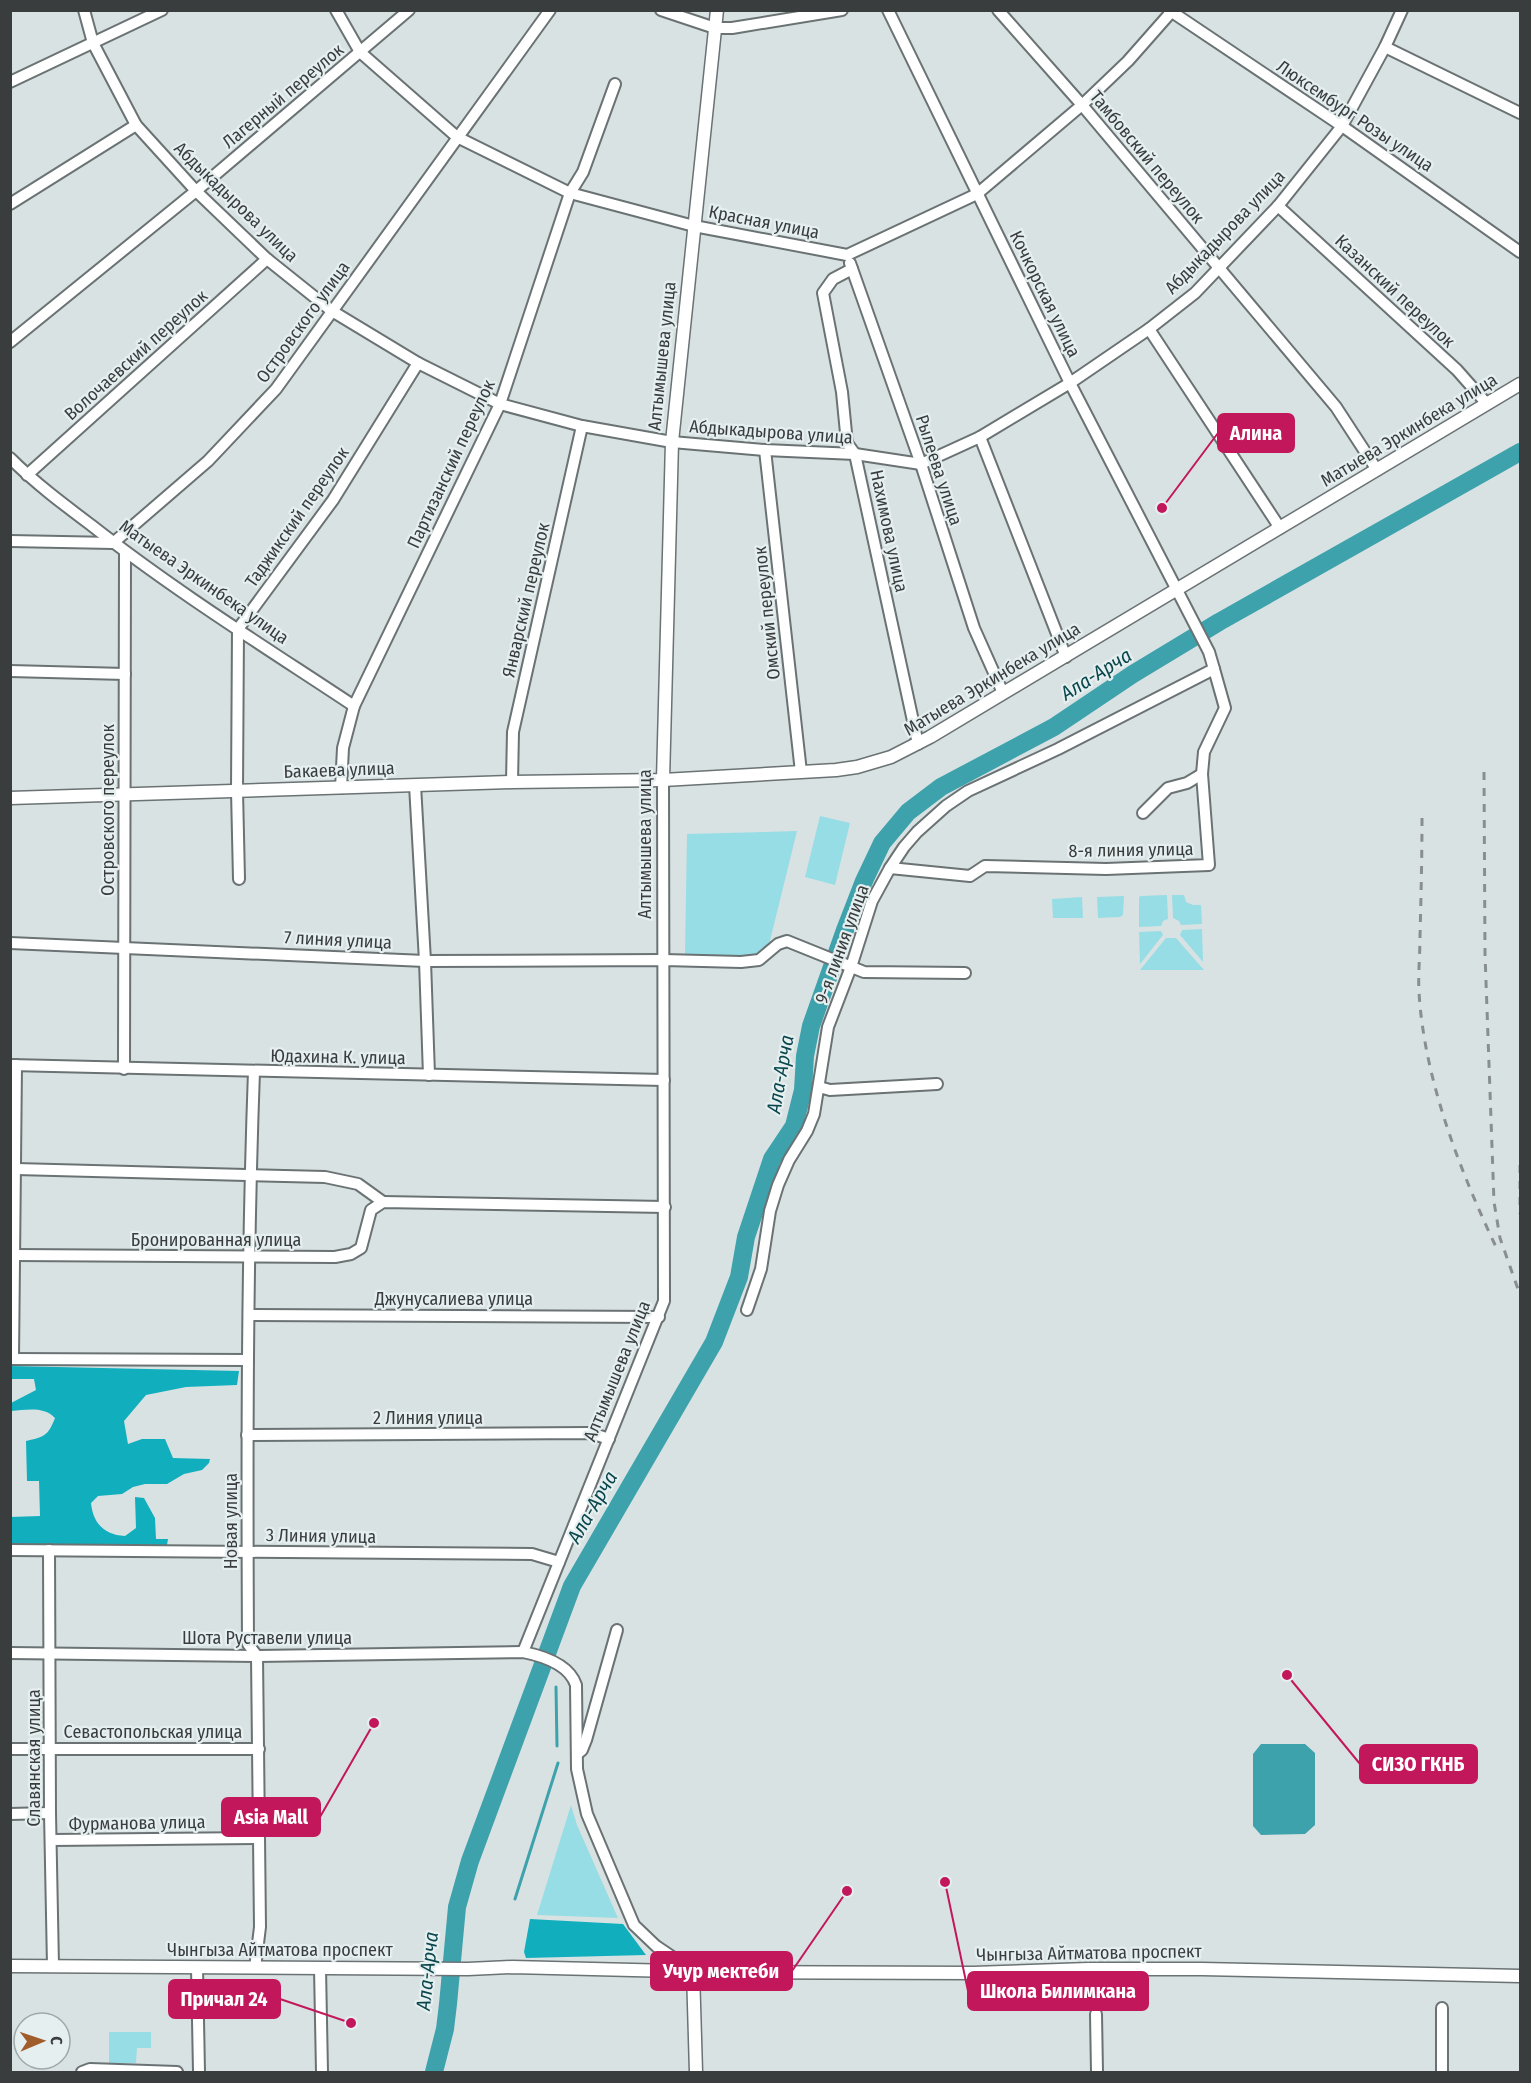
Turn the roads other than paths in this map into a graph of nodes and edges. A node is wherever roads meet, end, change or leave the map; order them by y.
1 (84, 10) edge
2 (162, 10) edge
3 (336, 10) edge
4 (409, 10) edge
5 (550, 10) edge
6 (661, 10) edge
7 (717, 10) edge
8 (842, 10) edge
9 (888, 10) edge
10 (998, 10) edge
11 (1401, 10) edge
12 (1171, 11) edge
13 (715, 28) junction
14 (93, 43) junction
15 (1385, 47) junction
16 (360, 52) junction
17 (10, 82) edge
18 (615, 84) dead end
19 (1082, 105) junction
20 (1521, 113) edge
21 (136, 125) junction
22 (1342, 126) junction
23 (457, 137) junction
24 (196, 191) junction
25 (570, 193) junction
26 (977, 194) junction
27 (10, 204) edge
28 (1278, 206) junction
29 (694, 226) junction
30 (1521, 252) edge
31 (847, 255) junction
32 (267, 259) junction
33 (1218, 267) junction
34 (852, 269) junction
35 (332, 311) junction
36 (1149, 329) junction
37 (10, 342) edge
38 (418, 363) junction
39 (1070, 383) junction
40 (1521, 384) edge
41 (500, 404) junction
42 (1487, 404) junction
43 (582, 426) junction
44 (980, 437) junction
45 (672, 442) junction
46 (765, 450) junction
47 (855, 454) junction
48 (10, 458) edge
49 (921, 464) junction
50 (1377, 470) junction
51 (27, 475) junction
52 (1280, 528) junction
53 (10, 541) edge
54 (113, 543) junction
55 (125, 552) junction
56 (1176, 590) junction
57 (238, 630) junction
58 (1066, 657) junction
59 (1214, 669) junction
60 (10, 671) edge
61 (125, 674) junction
62 (1003, 693) junction
63 (354, 706) junction
64 (918, 744) junction
65 (801, 772) junction
66 (1202, 774) junction
67 (663, 780) junction
68 (512, 782) junction
69 (414, 785) junction
70 (341, 788) junction
71 (237, 791) junction
72 (125, 794) junction
73 (10, 798) edge
74 (1143, 813) dead end
75 (890, 868) junction
76 (239, 879) dead end
77 (10, 943) edge
78 (124, 946) junction
79 (664, 960) junction
80 (425, 961) junction
81 (849, 966) junction
82 (965, 973) dead end
83 (13, 1065) edge
84 (124, 1069) junction
85 (254, 1071) junction
86 (429, 1075) junction
87 (664, 1080) junction
88 (937, 1084) dead end
89 (819, 1087) junction
90 (16, 1169) junction
91 (250, 1174) junction
92 (383, 1202) junction
93 (665, 1207) junction
94 (13, 1247) edge
95 (249, 1255) junction
96 (747, 1310) dead end
97 (249, 1315) junction
98 (659, 1317) junction
99 (12, 1359) edge
100 (248, 1360) junction
101 (247, 1436) junction
102 (609, 1439) junction
103 (10, 1550) edge
104 (49, 1550) junction
105 (248, 1552) junction
106 (559, 1562) junction
107 (617, 1630) dead end
108 (527, 1652) junction
109 (10, 1653) edge
110 (50, 1654) junction
111 (257, 1656) junction
112 (10, 1749) edge
113 (50, 1749) junction
114 (258, 1749) junction
115 (577, 1754) junction
116 (50, 1813) junction
117 (10, 1814) edge
118 (259, 1838) junction
119 (51, 1840) junction
120 (10, 1966) edge
121 (53, 1966) junction
122 (197, 1967) junction
123 (255, 1968) junction
124 (320, 1968) junction
125 (693, 1971) junction
126 (1521, 1976) edge
127 (1442, 2008) dead end
128 (1096, 2014) dead end
129 (82, 2073) edge
130 (177, 2073) edge
131 (199, 2073) edge
132 (322, 2073) edge
133 (696, 2073) edge
134 (1096, 2073) edge
135 (1442, 2073) edge

1 - 14 street, Абдыкадырова улица
2 - 14 street
3 - 16 street, Красная улица
4 - 16 street, Лагерный переулок
5 - 23 street, Островского улица
6 - 13 street
7 - 13 main road, Алтымышева улица
8 - 13 street
9 - 26 street, Кочкорская улица
10 - 19 street, Тамбовский переулок
11 - 15 street, Абдыкадырова улица
12 - 19 street
12 - 22 street, Люксембург Розы улица
13 - 29 main road, Алтымышева улица
14 - 17 street
14 - 21 street, Абдыкадырова улица
15 - 20 street
15 - 22 street, Абдыкадырова улица
16 - 23 street, Красная улица
16 - 24 street, Лагерный переулок
18 - 25 street, Партизанский переулок
19 - 26 street
19 - 33 street, Тамбовский переулок
21 - 24 street, Абдыкадырова улица
21 - 27 street
22 - 28 street, Абдыкадырова улица
22 - 30 street, Люксембург Розы улица
23 - 25 street, Красная улица
23 - 35 street, Островского улица
24 - 32 street, Абдыкадырова улица
24 - 37 street, Лагерный переулок
25 - 29 street, Красная улица
25 - 41 street, Партизанский переулок
26 - 31 street
26 - 39 street, Кочкорская улица
28 - 33 street, Абдыкадырова улица
28 - 42 street, Казанский переулок
29 - 31 street, Красная улица
29 - 45 main road, Алтымышева улица
31 - 34 street, Рылеева улица
32 - 35 street, Абдыкадырова улица
32 - 51 street, Волочаевский переулок
33 - 36 street, Абдыкадырова улица
33 - 50 street, Тамбовский переулок
34 - 47 street, Нахимова улица
34 - 49 street, Рылеева улица
35 - 38 street, Абдыкадырова улица
35 - 54 street, Островского улица
36 - 39 street, Абдыкадырова улица
36 - 52 street
38 - 41 street, Абдыкадырова улица
38 - 57 street, Таджикский переулок
39 - 44 street, Абдыкадырова улица
39 - 56 street, Кочкорская улица
40 - 42 main road, Матыева Эркинбека улица
41 - 43 street, Абдыкадырова улица
41 - 63 street, Партизанский переулок
42 - 50 main road, Матыева Эркинбека улица
43 - 45 street, Абдыкадырова улица
43 - 68 street, Январский переулок
44 - 49 street, Абдыкадырова улица
44 - 58 street
45 - 46 street, Абдыкадырова улица
45 - 67 main road, Алтымышева улица
46 - 47 street, Абдыкадырова улица
46 - 65 street, Омский переулок
47 - 49 street, Абдыкадырова улица
47 - 64 street, Нахимова улица
48 - 51 street, Матыева Эркинбека улица
49 - 62 street, Рылеева улица
50 - 52 main road, Матыева Эркинбека улица
51 - 54 street, Матыева Эркинбека улица
52 - 56 main road, Матыева Эркинбека улица
53 - 54 street
54 - 55 street, Матыева Эркинбека улица
55 - 57 street, Матыева Эркинбека улица
55 - 61 street, Островского переулок
56 - 58 main road, Матыева Эркинбека улица
56 - 59 street
57 - 63 street, Матыева Эркинбека улица
57 - 71 street
58 - 62 main road, Матыева Эркинбека улица
59 - 66 street, 8-я линия улица
59 - 75 street, 9-я линия улица
60 - 61 street
61 - 72 street, Островского переулок
62 - 64 main road, Матыева Эркинбека улица
63 - 70 street, Партизанский переулок
64 - 65 main road, Матыева Эркинбека улица
65 - 67 main road, Матыева Эркинбека улица
66 - 74 street
66 - 75 street, 8-я линия улица
67 - 68 main road, Матыева Эркинбека улица
67 - 79 street, Алтымышева улица
68 - 69 main road, Матыева Эркинбека улица
69 - 70 main road, Бакаева улица
69 - 80 street, Бакаева улица
70 - 71 main road, Бакаева улица
71 - 72 main road, Бакаева улица
71 - 76 street
72 - 73 main road, Бакаева улица
72 - 78 street, Островского переулок
75 - 81 street, 9-я линия улица
77 - 78 street, 7 линия улица
78 - 80 street, 7 линия улица
78 - 84 street, Островского переулок
79 - 80 street, 7 линия улица
79 - 81 street, 7 линия улица
79 - 87 street, Алтымышева улица
80 - 86 street, Бакаева улица
81 - 82 street
81 - 89 street, 9-я линия улица
83 - 84 street, Юдахина К. улица
83 - 90 street
84 - 85 street, Юдахина К. улица
85 - 86 street, Юдахина К. улица
85 - 91 street, Новая улица
86 - 87 street, Юдахина К. улица
87 - 93 street, Алтымышева улица
88 - 89 street
89 - 96 street, 9-я линия улица
90 - 91 street
90 - 94 street
91 - 92 street
91 - 95 street, Новая улица
92 - 93 street
92 - 95 street, Бронированная улица
93 - 98 street, Алтымышева улица
94 - 95 street, Бронированная улица
94 - 99 street
95 - 97 street, Новая улица
97 - 98 street, Джунусалиева улица
97 - 100 street, Новая улица
98 - 102 street, Алтымышева улица
99 - 100 street
100 - 101 street, Новая улица
101 - 102 street, 2 Линия улица
101 - 105 street, Новая улица
102 - 106 street, Алтымышева улица
103 - 104 street, 3 Линия улица
104 - 105 street, 3 Линия улица
104 - 110 street, Славянская улица
105 - 106 street, 3 Линия улица
105 - 111 street, Новая улица
106 - 108 street, Алтымышева улица
107 - 115 street
108 - 111 street, Шота Руставели улица
108 - 115 street
109 - 110 street, Шота Руставели улица
110 - 111 street, Шота Руставели улица
110 - 113 street, Славянская улица
111 - 114 street, Новая улица
112 - 113 street, Севастопольская улица
113 - 114 street, Севастопольская улица
113 - 116 street, Славянская улица
114 - 118 street, Новая улица
115 - 125 street
116 - 117 street
116 - 119 street, Славянская улица
118 - 119 street, Фурманова улица
118 - 123 street, Новая улица
119 - 121 street, Славянская улица
120 - 121 main road, Чынгыза Айтматова проспект
121 - 122 main road, Чынгыза Айтматова проспект
122 - 123 main road, Чынгыза Айтматова проспект
122 - 131 street
123 - 124 main road, Чынгыза Айтматова проспект
124 - 125 main road, Чынгыза Айтматова проспект
124 - 132 street
125 - 126 main road, Чынгыза Айтматова проспект
125 - 133 main road
127 - 135 street
128 - 134 street
129 - 130 street

